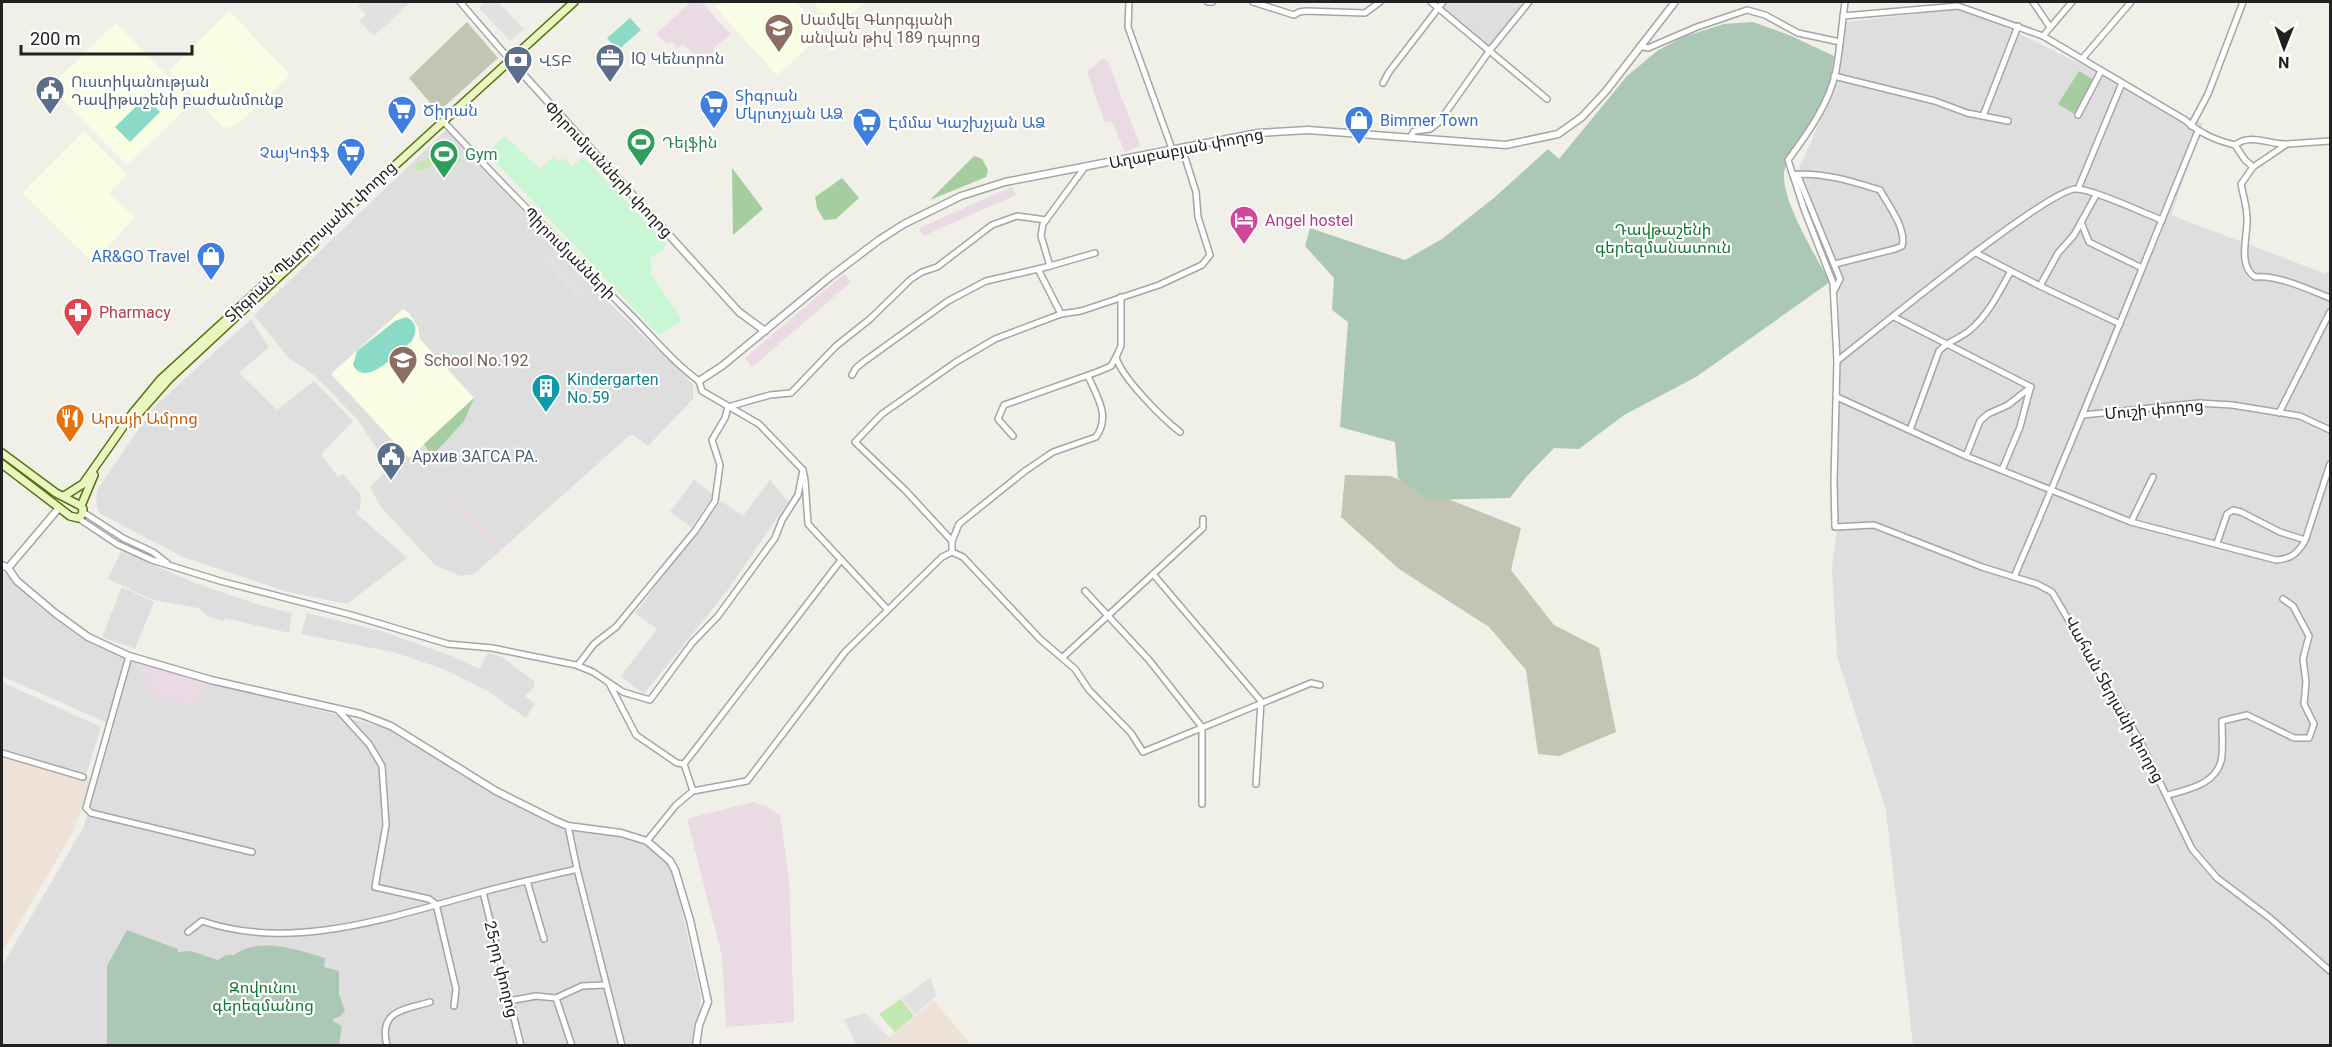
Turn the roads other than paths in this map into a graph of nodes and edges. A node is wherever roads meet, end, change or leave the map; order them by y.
1 (459, 2) edge
2 (576, 2) edge
3 (1129, 2) edge
4 (1253, 2) edge
5 (1380, 2) edge
6 (1431, 2) edge
7 (1443, 2) edge
8 (1529, 2) edge
9 (1675, 2) edge
10 (1845, 2) edge
11 (1952, 2) edge
12 (2033, 2) edge
13 (2072, 2) edge
14 (2130, 2) edge
15 (2243, 2) edge
16 (1958, 6) junction
17 (1438, 8) junction
18 (1843, 16) junction
19 (2018, 26) junction
20 (2050, 27) junction
21 (2043, 36) junction
22 (1840, 42) junction
23 (1640, 46) junction
24 (1490, 50) junction
25 (2082, 58) junction
26 (511, 62) junction
27 (2101, 71) junction
28 (1834, 76) junction
29 (1383, 83) dead end
30 (2121, 83) junction
31 (1547, 99) dead end
32 (2078, 115) dead end
33 (1983, 116) junction
34 (444, 122) junction
35 (2008, 122) dead end
36 (2191, 126) junction
37 (2198, 131) junction
38 (1410, 138) junction
39 (2331, 141) edge
40 (2287, 144) junction
41 (2235, 145) junction
42 (1182, 148) junction
43 (1172, 149) junction
44 (1084, 167) junction
45 (2253, 167) junction
46 (1795, 174) junction
47 (2078, 189) junction
48 (2096, 195) junction
49 (1046, 219) junction
50 (2162, 220) junction
51 (2081, 222) junction
52 (1095, 253) dead end
53 (1976, 253) junction
54 (1835, 264) junction
55 (1050, 267) junction
56 (1038, 268) junction
57 (2142, 268) junction
58 (2011, 271) junction
59 (2040, 286) junction
60 (1833, 291) junction
61 (1121, 297) junction
62 (2331, 298) edge
63 (2331, 312) edge
64 (1061, 314) junction
65 (1894, 317) junction
66 (2120, 324) junction
67 (765, 331) junction
68 (1946, 344) junction
69 (1116, 357) junction
70 (1837, 361) junction
71 (852, 375) dead end
72 (1088, 376) junction
73 (699, 381) junction
74 (2031, 387) junction
75 (1837, 397) junction
76 (728, 407) junction
77 (2278, 413) junction
78 (2083, 415) junction
79 (1910, 430) junction
80 (2331, 430) edge
81 (1180, 432) dead end
82 (1013, 436) dead end
83 (2, 453) edge
84 (1966, 456) junction
85 (2, 464) edge
86 (2331, 464) edge
87 (802, 470) junction
88 (2002, 470) junction
89 (2153, 477) dead end
90 (2052, 490) junction
91 (56, 493) junction
92 (64, 496) junction
93 (52, 502) junction
94 (58, 509) junction
95 (81, 512) junction
96 (1203, 519) dead end
97 (2131, 522) junction
98 (2305, 540) junction
99 (952, 541) junction
100 (2217, 543) junction
101 (952, 552) junction
102 (841, 560) junction
103 (3, 566) edge
104 (1153, 574) junction
105 (2014, 577) junction
106 (1085, 591) dead end
107 (2283, 599) dead end
108 (888, 610) junction
109 (1107, 616) junction
110 (129, 656) junction
111 (1063, 657) junction
112 (578, 666) junction
113 (609, 683) junction
114 (1320, 685) dead end
115 (1261, 701) junction
116 (338, 710) junction
117 (1202, 727) junction
118 (2, 753) edge
119 (684, 764) junction
120 (84, 777) dead end
121 (1256, 784) dead end
122 (693, 791) junction
123 (2168, 795) junction
124 (1202, 804) dead end
125 (568, 826) junction
126 (647, 841) junction
127 (252, 852) dead end
128 (576, 869) junction
129 (527, 881) junction
130 (483, 892) junction
131 (436, 904) junction
132 (188, 932) dead end
133 (544, 939) dead end
134 (2331, 971) edge
135 (605, 985) junction
136 (556, 998) junction
137 (509, 1001) junction
138 (430, 1002) dead end
139 (454, 1005) dead end
140 (387, 1046) edge
141 (522, 1046) edge
142 (572, 1046) edge
143 (622, 1046) edge
144 (696, 1046) edge

1 - 26 street, Փիրումյանների փողոց
2 - 26 main road, Տիգրան Պետրոսյանի փողոց
3 - 43 street
4 - 5 street
6 - 17 street
7 - 17 street
8 - 24 street
9 - 23 street, Աղաբաբյան փողոց
10 - 18 street
11 - 16 street
12 - 20 street
13 - 20 street
14 - 25 street
15 - 36 street
16 - 18 street
16 - 19 street
17 - 24 street
17 - 29 street
18 - 22 street
19 - 21 street
19 - 33 street
20 - 21 street
21 - 25 street
22 - 23 street
22 - 28 street
23 - 38 street, Աղաբաբյան փողոց
24 - 31 street
24 - 38 street
25 - 27 street
26 - 34 main road, Տիգրան Պետրոսյանի փողոց
26 - 67 street, Փիրումյանների փողոց
27 - 30 street
27 - 32 street
28 - 33 street
28 - 46 street
30 - 36 street
30 - 47 street
33 - 35 street
34 - 73 street, Պիրումյանների
34 - 92 main road, Տիգրան Պետրոսյանի փողոց
34 - 95 main road, Տիգրան Պետրոսյանի փողոց
36 - 37 street
37 - 41 street
37 - 50 street
38 - 42 street, Աղաբաբյան փողոց
39 - 40 street
40 - 41 street
40 - 45 street
41 - 45 street
42 - 43 street, Աղաբաբյան փողոց
42 - 61 street
43 - 44 street, Աղաբաբյան փողոց
44 - 49 street
44 - 67 street, Աղաբաբյան փողոց
45 - 62 street
46 - 54 street
46 - 54 street
46 - 60 street
47 - 48 street
47 - 53 street
48 - 50 street
48 - 51 street
49 - 55 street
49 - 76 street
50 - 57 street
51 - 57 street
51 - 59 street
52 - 55 street
53 - 58 street
53 - 65 street
54 - 60 street
55 - 56 street
56 - 64 street
56 - 71 street
57 - 66 street
58 - 59 street
58 - 68 street
59 - 66 street
60 - 70 street
61 - 64 street
61 - 69 street
63 - 77 street
64 - 99 street
65 - 68 street
65 - 70 street
66 - 78 street
67 - 73 street, Աղաբաբյան փողոց
68 - 74 street
68 - 79 street
69 - 72 street
69 - 81 street
70 - 75 street
72 - 82 street
72 - 99 street
73 - 76 street, Պիրումյանների
74 - 84 street
74 - 88 street
75 - 79 street
75 - 105 street, Վահան Տերյանի փողոց
76 - 87 street, Պիրումյանների
76 - 112 street
77 - 78 street, Մուշի փողոց
77 - 80 street, Մուշի փողոց
78 - 90 street
79 - 84 street
83 - 91 main road
84 - 88 street
85 - 93 main road
86 - 98 street
87 - 102 street
87 - 113 street
88 - 90 street
89 - 97 street
90 - 97 street
90 - 105 street
91 - 92 main road
91 - 93 main road
92 - 95 main road
93 - 94 main road
94 - 95 main road
94 - 103 street
95 - 112 street
96 - 104 street
97 - 100 street
98 - 100 street
98 - 100 street
99 - 101 street
101 - 108 street
101 - 111 street
102 - 108 street
102 - 119 street
103 - 110 street
104 - 109 street
104 - 115 street
105 - 123 street, Վահան Տերյանի փողոց
106 - 109 street
107 - 123 street
108 - 122 street
109 - 111 street
109 - 117 street
110 - 116 street
110 - 127 street
111 - 117 street
112 - 113 street
113 - 119 street
114 - 115 street
115 - 117 street
115 - 121 street
116 - 125 street
116 - 131 street
117 - 124 street
118 - 120 street
119 - 122 street
122 - 126 street
123 - 134 street, Վահան Տերյանի փողոց
125 - 126 street
125 - 128 street
126 - 144 street
128 - 129 street
128 - 135 street
129 - 130 street
129 - 133 street
130 - 131 street
130 - 137 street, 25-րդ փողոց
131 - 132 street
131 - 139 street
135 - 136 street
135 - 143 street
136 - 137 street
136 - 142 street
137 - 141 street, 25-րդ փողոց
138 - 140 street

